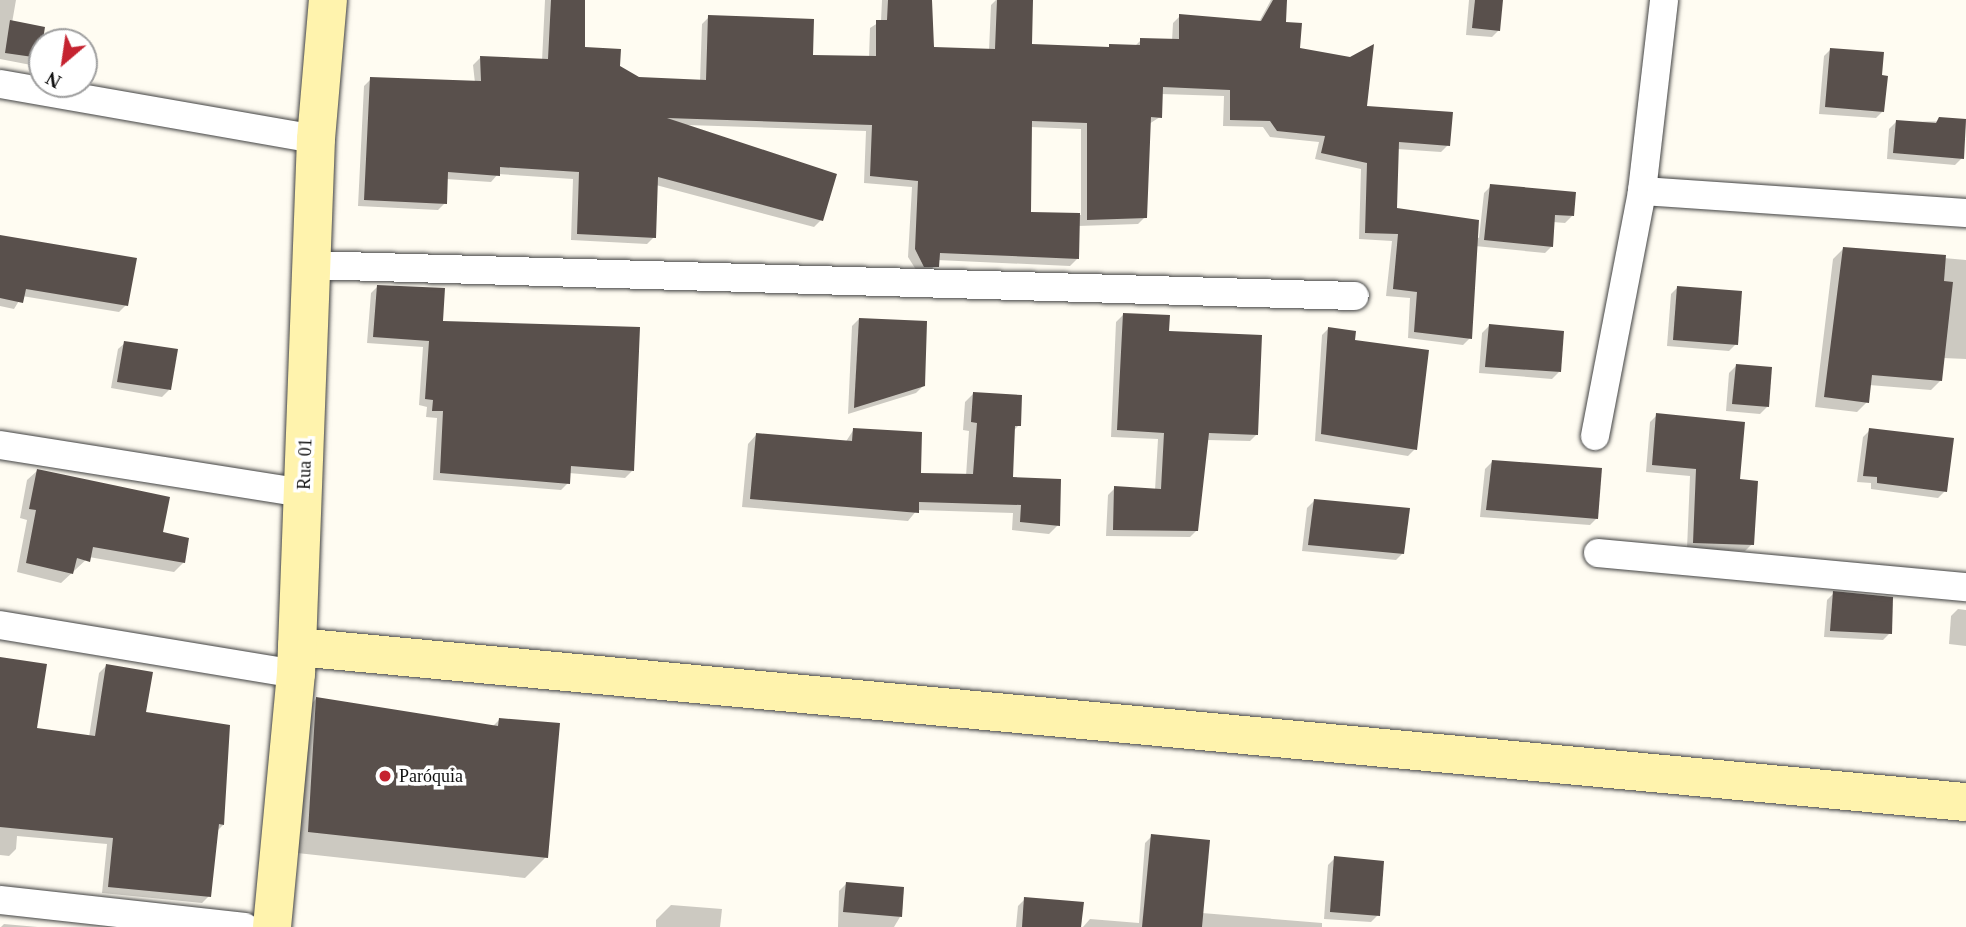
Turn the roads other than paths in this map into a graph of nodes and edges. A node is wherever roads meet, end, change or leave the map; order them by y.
1 (328, 0) edge
2 (1664, 0) edge
3 (0, 84) edge
4 (316, 139) junction
5 (1642, 191) junction
6 (1966, 213) edge
7 (310, 265) junction
8 (1355, 296) dead end
9 (1595, 436) dead end
10 (0, 445) edge
11 (304, 493) junction
12 (1598, 553) dead end
13 (1966, 587) edge
14 (0, 625) edge
15 (297, 661) junction
16 (1966, 802) edge
17 (0, 900) edge
18 (245, 927) edge
19 (272, 927) edge

1 - 4 street, Rua 01
2 - 5 street
3 - 4 street
4 - 7 street, Rua 01
5 - 6 street
5 - 9 street
7 - 8 street
7 - 11 street, Rua 01
10 - 11 street
11 - 15 street, Rua 01
12 - 13 street
14 - 15 street
15 - 16 street
15 - 19 street, Rua 01
17 - 18 street

